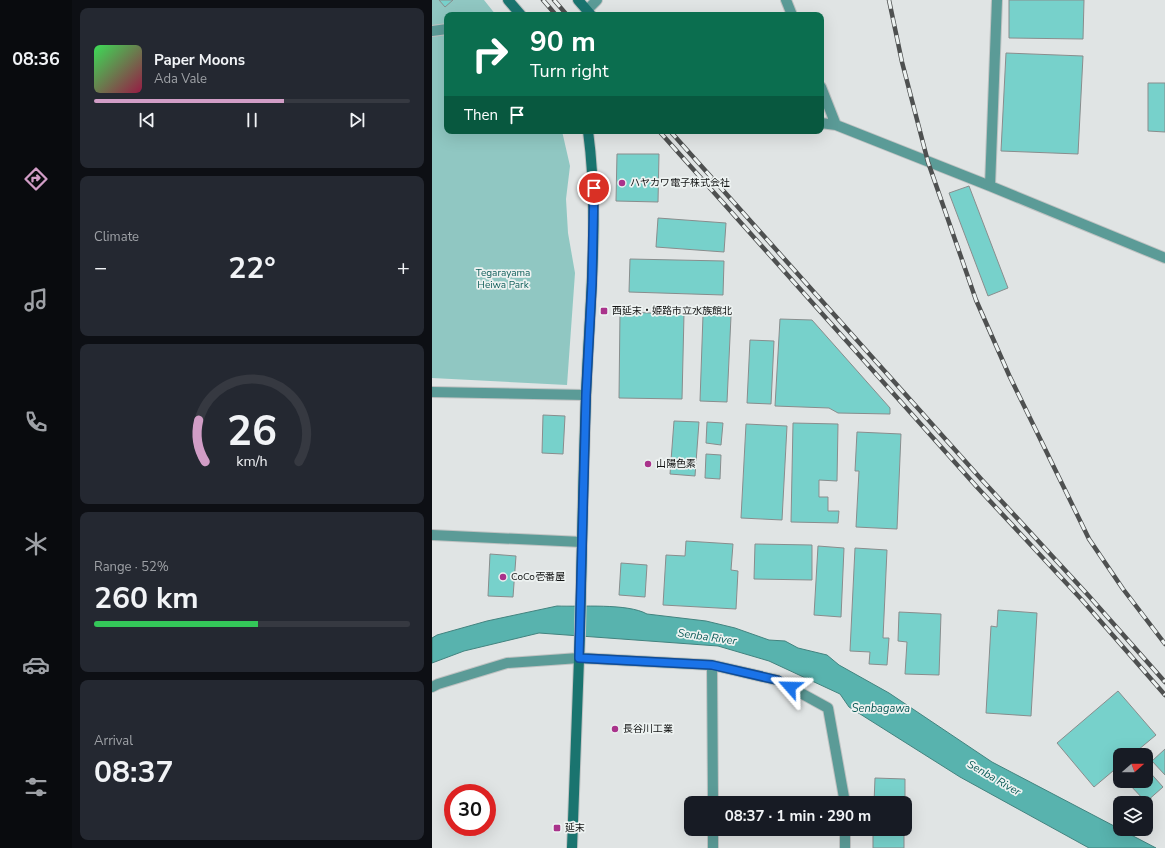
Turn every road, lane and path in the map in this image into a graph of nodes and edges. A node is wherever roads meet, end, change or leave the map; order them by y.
1 (508, 0) edge
2 (578, 0) edge
3 (597, 0) edge
4 (786, 0) edge
5 (997, 0) edge
6 (518, 12) edge
7 (588, 12) edge
8 (590, 12) edge
9 (791, 12) edge
10 (444, 29) edge
11 (432, 31) edge
12 (824, 95) edge
13 (824, 123) edge
14 (836, 125) junction
15 (588, 134) edge
16 (990, 186) junction
17 (1165, 258) edge
18 (432, 392) edge
19 (586, 395) junction
20 (432, 535) edge
21 (582, 542) junction
22 (579, 658) junction
23 (712, 665) junction
24 (432, 687) edge
25 (712, 796) edge
26 (844, 796) edge
27 (713, 836) edge
28 (845, 836) edge
29 (572, 848) edge
30 (713, 848) edge
31 (844, 848) edge

1 - 6 street
2 - 7 street
3 - 8 street
4 - 9 street
5 - 16 street
10 - 11 street
12 - 14 street
13 - 14 street
14 - 16 street
15 - 19 street
16 - 17 street
18 - 19 street
19 - 21 street
20 - 21 street
21 - 22 street
22 - 23 street
22 - 24 street
22 - 29 street
23 - 25 street
23 - 26 street
27 - 30 street
28 - 31 street

